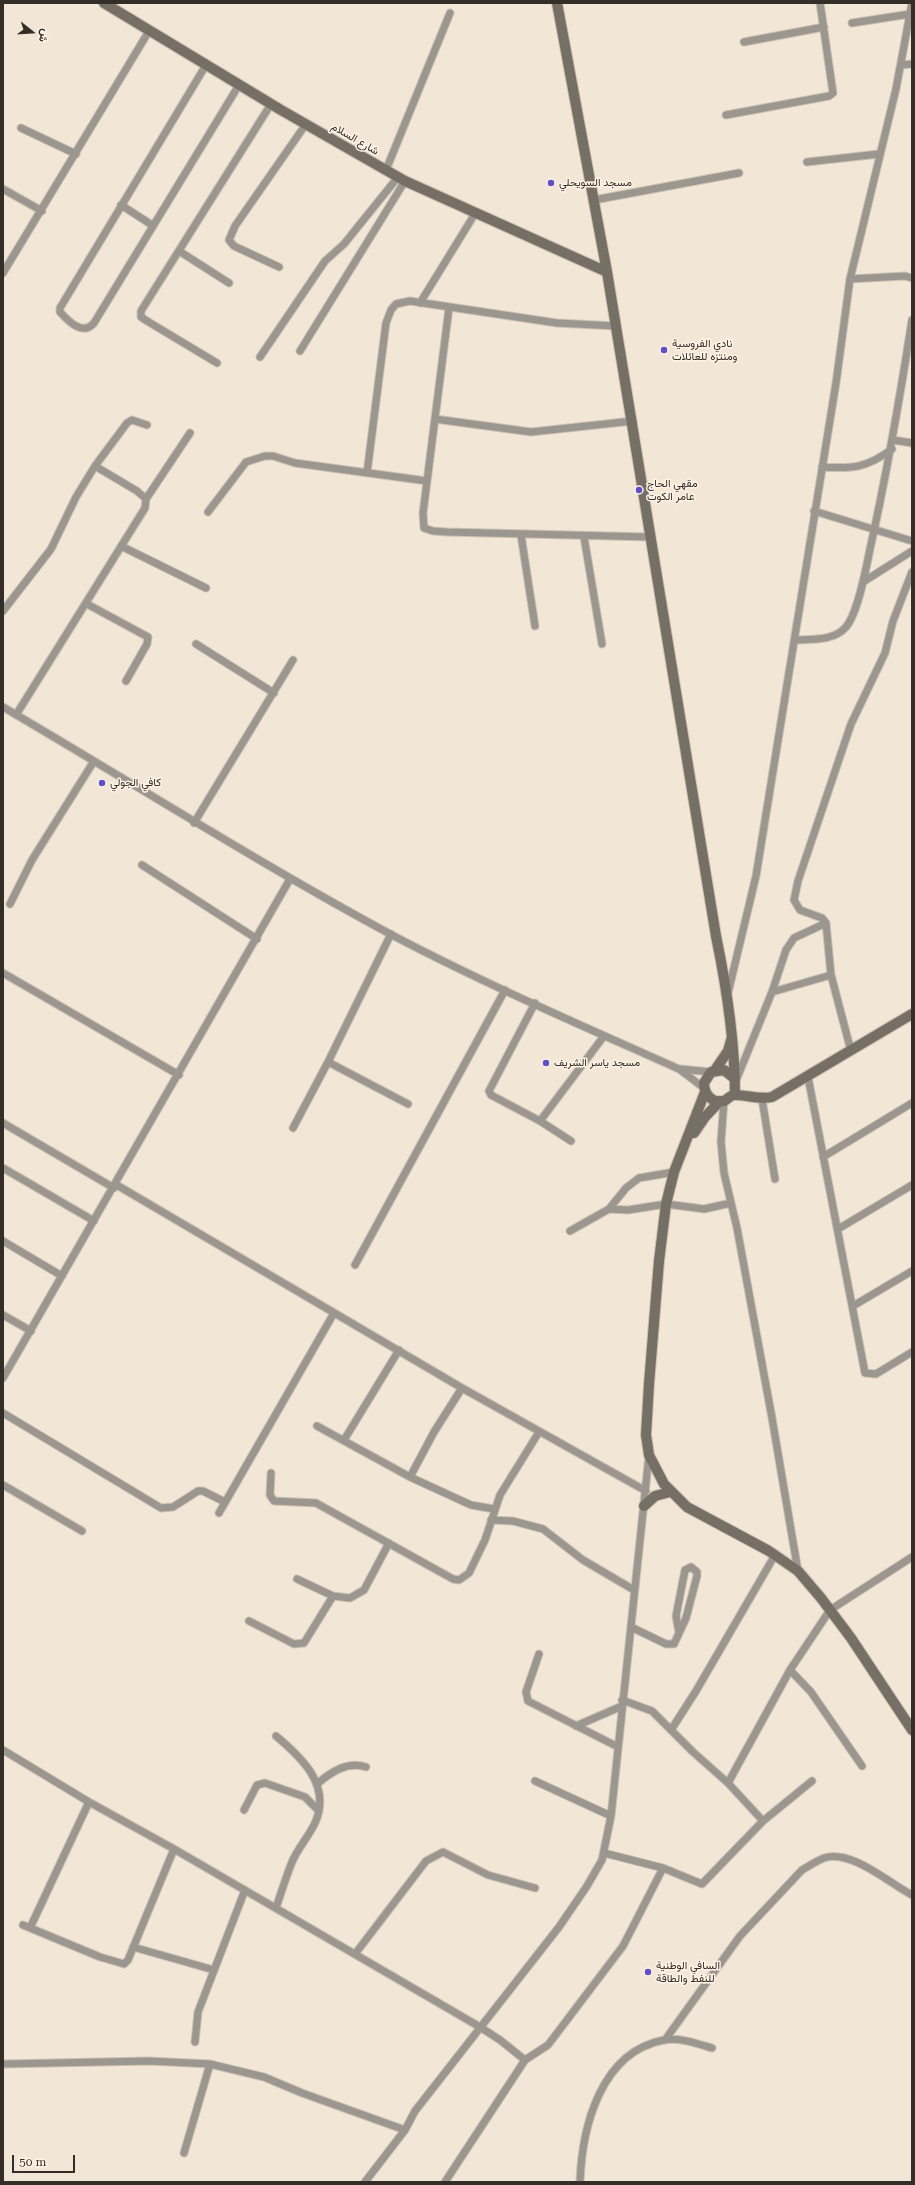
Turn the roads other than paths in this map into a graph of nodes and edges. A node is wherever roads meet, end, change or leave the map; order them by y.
1 (104, 3) edge
2 (557, 3) edge
3 (820, 3) edge
4 (912, 3) edge
5 (450, 13) dead end
6 (910, 14) junction
7 (852, 23) dead end
8 (824, 27) junction
9 (149, 31) junction
10 (744, 42) dead end
11 (912, 64) edge
12 (206, 65) junction
13 (901, 65) junction
14 (238, 85) junction
15 (270, 104) junction
16 (726, 114) dead end
17 (306, 124) junction
18 (21, 128) dead end
19 (76, 154) junction
20 (879, 154) junction
21 (807, 162) dead end
22 (386, 170) junction
23 (739, 173) dead end
24 (401, 179) junction
25 (3, 189) edge
26 (594, 200) junction
27 (121, 205) junction
28 (42, 211) junction
29 (476, 212) junction
30 (152, 225) junction
31 (179, 250) junction
32 (5, 265) edge
33 (279, 267) dead end
34 (607, 272) junction
35 (3, 274) edge
36 (912, 278) edge
37 (850, 279) junction
38 (229, 283) dead end
39 (420, 304) junction
40 (449, 308) junction
41 (912, 320) edge
42 (616, 326) junction
43 (300, 351) dead end
44 (260, 357) dead end
45 (217, 363) dead end
46 (435, 419) junction
47 (632, 421) junction
48 (147, 425) dead end
49 (190, 433) dead end
50 (893, 440) junction
51 (912, 443) edge
52 (892, 449) junction
53 (95, 466) junction
54 (822, 467) junction
55 (366, 473) junction
56 (427, 481) junction
57 (146, 499) junction
58 (814, 511) junction
59 (208, 512) dead end
60 (875, 529) junction
61 (521, 535) junction
62 (584, 536) junction
63 (650, 537) junction
64 (912, 541) edge
65 (121, 546) junction
66 (912, 551) edge
67 (912, 572) edge
68 (863, 582) junction
69 (206, 588) dead end
70 (87, 604) junction
71 (3, 611) edge
72 (535, 626) dead end
73 (795, 640) junction
74 (196, 644) dead end
75 (602, 644) dead end
76 (293, 660) dead end
77 (126, 681) dead end
78 (274, 693) junction
79 (3, 707) edge
80 (16, 715) junction
81 (94, 761) junction
82 (194, 824) junction
83 (142, 865) dead end
84 (290, 879) junction
85 (10, 904) dead end
86 (826, 923) junction
87 (391, 934) junction
88 (257, 939) junction
89 (3, 973) edge
90 (831, 975) junction
91 (504, 990) junction
92 (772, 992) junction
93 (728, 993) junction
94 (535, 1003) junction
95 (912, 1014) edge
96 (733, 1031) junction
97 (604, 1036) junction
98 (851, 1051) junction
99 (328, 1062) junction
100 (679, 1069) junction
101 (713, 1071) junction
102 (179, 1075) junction
103 (808, 1077) junction
104 (735, 1080) junction
105 (705, 1090) junction
106 (735, 1095) junction
107 (762, 1098) junction
108 (722, 1101) junction
109 (912, 1103) edge
110 (408, 1104) dead end
111 (540, 1121) junction
112 (3, 1123) edge
113 (293, 1128) dead end
114 (570, 1141) dead end
115 (685, 1146) junction
116 (823, 1157) junction
117 (3, 1168) edge
118 (674, 1172) junction
119 (775, 1179) dead end
120 (912, 1185) edge
121 (114, 1186) junction
122 (731, 1202) junction
123 (666, 1204) junction
124 (609, 1209) junction
125 (94, 1221) junction
126 (838, 1229) junction
127 (570, 1231) dead end
128 (3, 1241) edge
129 (355, 1266) dead end
130 (912, 1271) edge
131 (62, 1276) junction
132 (853, 1306) junction
133 (334, 1313) junction
134 (3, 1315) edge
135 (30, 1331) junction
136 (399, 1350) junction
137 (912, 1352) edge
138 (3, 1378) edge
139 (462, 1388) junction
140 (3, 1413) edge
141 (317, 1426) dead end
142 (538, 1432) junction
143 (344, 1440) junction
144 (649, 1455) junction
145 (271, 1473) dead end
146 (410, 1477) junction
147 (3, 1485) edge
148 (646, 1491) junction
149 (670, 1492) junction
150 (225, 1502) junction
151 (644, 1506) junction
152 (494, 1509) junction
153 (219, 1513) dead end
154 (491, 1520) junction
155 (82, 1531) dead end
156 (389, 1543) junction
157 (775, 1555) junction
158 (912, 1557) edge
159 (798, 1571) junction
160 (297, 1579) dead end
161 (634, 1590) junction
162 (333, 1596) junction
163 (830, 1610) junction
164 (249, 1621) dead end
165 (631, 1627) junction
166 (679, 1633) junction
167 (539, 1654) dead end
168 (790, 1670) junction
169 (622, 1703) junction
170 (908, 1717) edge
171 (576, 1726) junction
172 (671, 1730) junction
173 (912, 1730) edge
174 (276, 1736) dead end
175 (618, 1747) junction
176 (3, 1750) edge
177 (862, 1766) dead end
178 (366, 1767) dead end
179 (535, 1781) dead end
180 (812, 1781) dead end
181 (728, 1783) junction
182 (317, 1784) junction
183 (88, 1802) junction
184 (244, 1810) dead end
185 (318, 1810) junction
186 (611, 1816) junction
187 (763, 1821) junction
188 (174, 1849) junction
189 (604, 1853) junction
190 (663, 1868) junction
191 (535, 1888) dead end
192 (244, 1890) junction
193 (912, 1895) edge
194 (276, 1908) junction
195 (133, 1947) junction
196 (355, 1954) junction
197 (214, 1970) junction
198 (480, 2027) junction
199 (665, 2040) junction
200 (195, 2042) dead end
201 (712, 2048) dead end
202 (525, 2060) junction
203 (3, 2064) edge
204 (210, 2064) junction
205 (406, 2130) junction
206 (184, 2153) dead end
207 (365, 2182) edge
208 (445, 2182) edge
209 (580, 2182) edge

1 - 9 main road, شارع السلام
2 - 26 main road
3 - 8 street
4 - 6 street
5 - 22 street
6 - 7 street
6 - 13 street
8 - 10 street
8 - 16 street
9 - 12 main road, شارع السلام
9 - 19 street
11 - 13 street
12 - 14 main road, شارع السلام
12 - 27 street
13 - 20 street
14 - 15 main road, شارع السلام
14 - 30 street
15 - 17 main road, شارع السلام
15 - 31 street
17 - 22 main road, شارع السلام
17 - 33 street
18 - 19 street
19 - 28 street
20 - 21 street
20 - 37 street
22 - 24 main road, شارع السلام
23 - 26 street
24 - 29 main road, شارع السلام
24 - 43 street
24 - 44 street
25 - 28 street
26 - 34 main road
27 - 30 street
27 - 30 street
28 - 32 street
29 - 34 main road, شارع السلام
29 - 39 street
31 - 38 street
31 - 45 street
32 - 35 street
34 - 42 main road
36 - 37 street
37 - 54 street
39 - 40 street
39 - 55 street
40 - 42 street
40 - 46 street
41 - 50 street
42 - 47 main road
46 - 47 street
46 - 56 street
47 - 63 main road
48 - 53 street
49 - 57 street
50 - 51 street
50 - 52 street
52 - 54 street
52 - 60 street
53 - 57 street
53 - 71 street
54 - 58 street
55 - 56 street
55 - 59 street
56 - 61 street
57 - 65 street
58 - 60 street
58 - 73 street
60 - 64 street
60 - 68 street
61 - 62 street
61 - 72 street
62 - 63 street
62 - 75 street
63 - 93 main road
65 - 69 street
65 - 70 street
66 - 68 street
67 - 86 street
68 - 73 street
70 - 77 street
70 - 80 street
73 - 93 street
74 - 78 street
76 - 78 street
78 - 82 street
79 - 80 street
80 - 81 street
81 - 82 street
81 - 85 street
82 - 84 street
83 - 88 street
84 - 87 street
84 - 88 street
86 - 90 street
86 - 92 street
87 - 91 street
87 - 99 street
88 - 102 street
89 - 102 street
90 - 92 street
90 - 98 street
91 - 94 street
91 - 129 street
92 - 104 street
93 - 96 main road
94 - 97 street
94 - 111 street
95 - 98 main road
96 - 101 main road
96 - 104 main road
97 - 100 street
97 - 111 street
98 - 103 main road
99 - 110 street
99 - 113 street
100 - 101 street
100 - 105 street
101 - 104 main road
101 - 105 main road
102 - 121 street
103 - 107 main road
103 - 116 street
104 - 106 main road
105 - 108 main road
105 - 115 main road
106 - 107 main road
106 - 108 main road
107 - 119 street
108 - 115 main road
108 - 122 street
109 - 116 street
111 - 114 street
112 - 121 street
115 - 118 main road
116 - 126 street
117 - 125 street
118 - 123 main road
118 - 124 street
120 - 126 street
121 - 125 street
121 - 133 street
122 - 123 street
122 - 159 street
123 - 124 street
123 - 144 main road
124 - 127 street
125 - 131 street
126 - 132 street
128 - 131 street
130 - 132 street
131 - 135 street
132 - 137 street
133 - 136 street
133 - 150 street
134 - 135 street
135 - 138 street
136 - 139 street
136 - 143 street
139 - 142 street
139 - 146 street
140 - 150 street
141 - 143 street
142 - 148 street
142 - 152 street
143 - 146 street
144 - 148 street
144 - 149 main road
145 - 156 street
146 - 152 street
147 - 155 street
148 - 151 street
149 - 151 main road
149 - 157 main road
150 - 153 street
151 - 161 street
152 - 154 street
154 - 156 street
154 - 161 street
156 - 162 street
157 - 159 main road
157 - 172 street
158 - 163 street
159 - 163 main road
160 - 162 street
161 - 165 street
162 - 164 street
163 - 168 street
163 - 170 main road
165 - 166 street
165 - 169 street
166 - 166 street
167 - 171 street
168 - 177 street
168 - 181 street
169 - 171 street
169 - 172 street
169 - 175 street
170 - 173 main road
171 - 175 street
172 - 181 street
174 - 182 street
175 - 186 street
176 - 183 street
178 - 182 street
179 - 186 street
180 - 187 street
181 - 187 street
182 - 185 street
183 - 188 street
183 - 195 street
184 - 185 street
185 - 194 street
186 - 189 street
187 - 190 street
188 - 192 street
188 - 195 street
189 - 190 street
189 - 198 street
190 - 202 street
191 - 196 street
192 - 194 street
192 - 197 street
193 - 199 street
194 - 196 street
195 - 197 street
196 - 198 street
197 - 200 street
198 - 202 street
198 - 205 street
199 - 201 street
199 - 209 street
202 - 208 street
203 - 204 street
204 - 205 street
204 - 206 street
205 - 207 street

